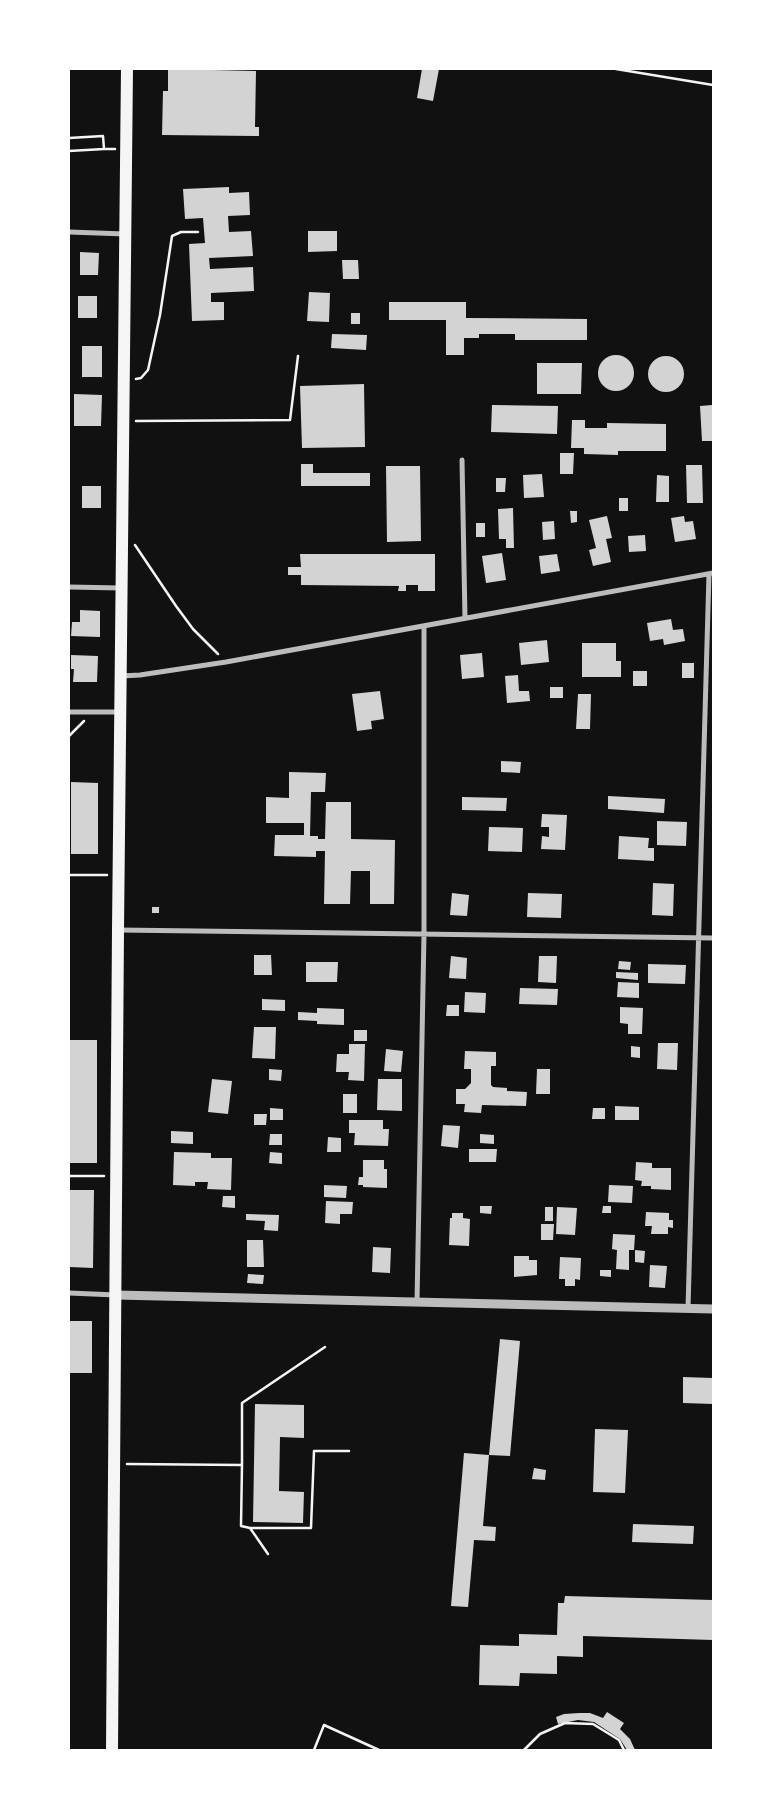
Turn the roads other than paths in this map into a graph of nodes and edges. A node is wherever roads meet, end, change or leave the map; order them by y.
1 (127, 69) edge
2 (69, 232) edge
3 (125, 234) junction
4 (462, 460) dead end
5 (711, 573) edge
6 (69, 587) edge
7 (122, 588) junction
8 (465, 618) junction
9 (424, 626) junction
10 (121, 676) junction
11 (69, 712) edge
12 (120, 712) junction
13 (118, 930) junction
14 (424, 934) junction
15 (698, 937) junction
16 (713, 938) edge
17 (69, 1293) edge
18 (116, 1295) junction
19 (417, 1302) junction
20 (688, 1308) junction
21 (713, 1308) edge
22 (112, 1750) edge

1 - 3 main road
2 - 3 street
3 - 7 main road
4 - 8 street
5 - 8 street
5 - 15 street
6 - 7 street
7 - 10 main road
8 - 9 street
9 - 10 street
9 - 14 street
10 - 12 main road
11 - 12 street
12 - 13 main road
13 - 14 street
13 - 18 main road
14 - 15 street
14 - 19 street
15 - 16 street
15 - 20 street
17 - 18 street
18 - 19 street
18 - 22 main road
19 - 20 street
20 - 21 street

